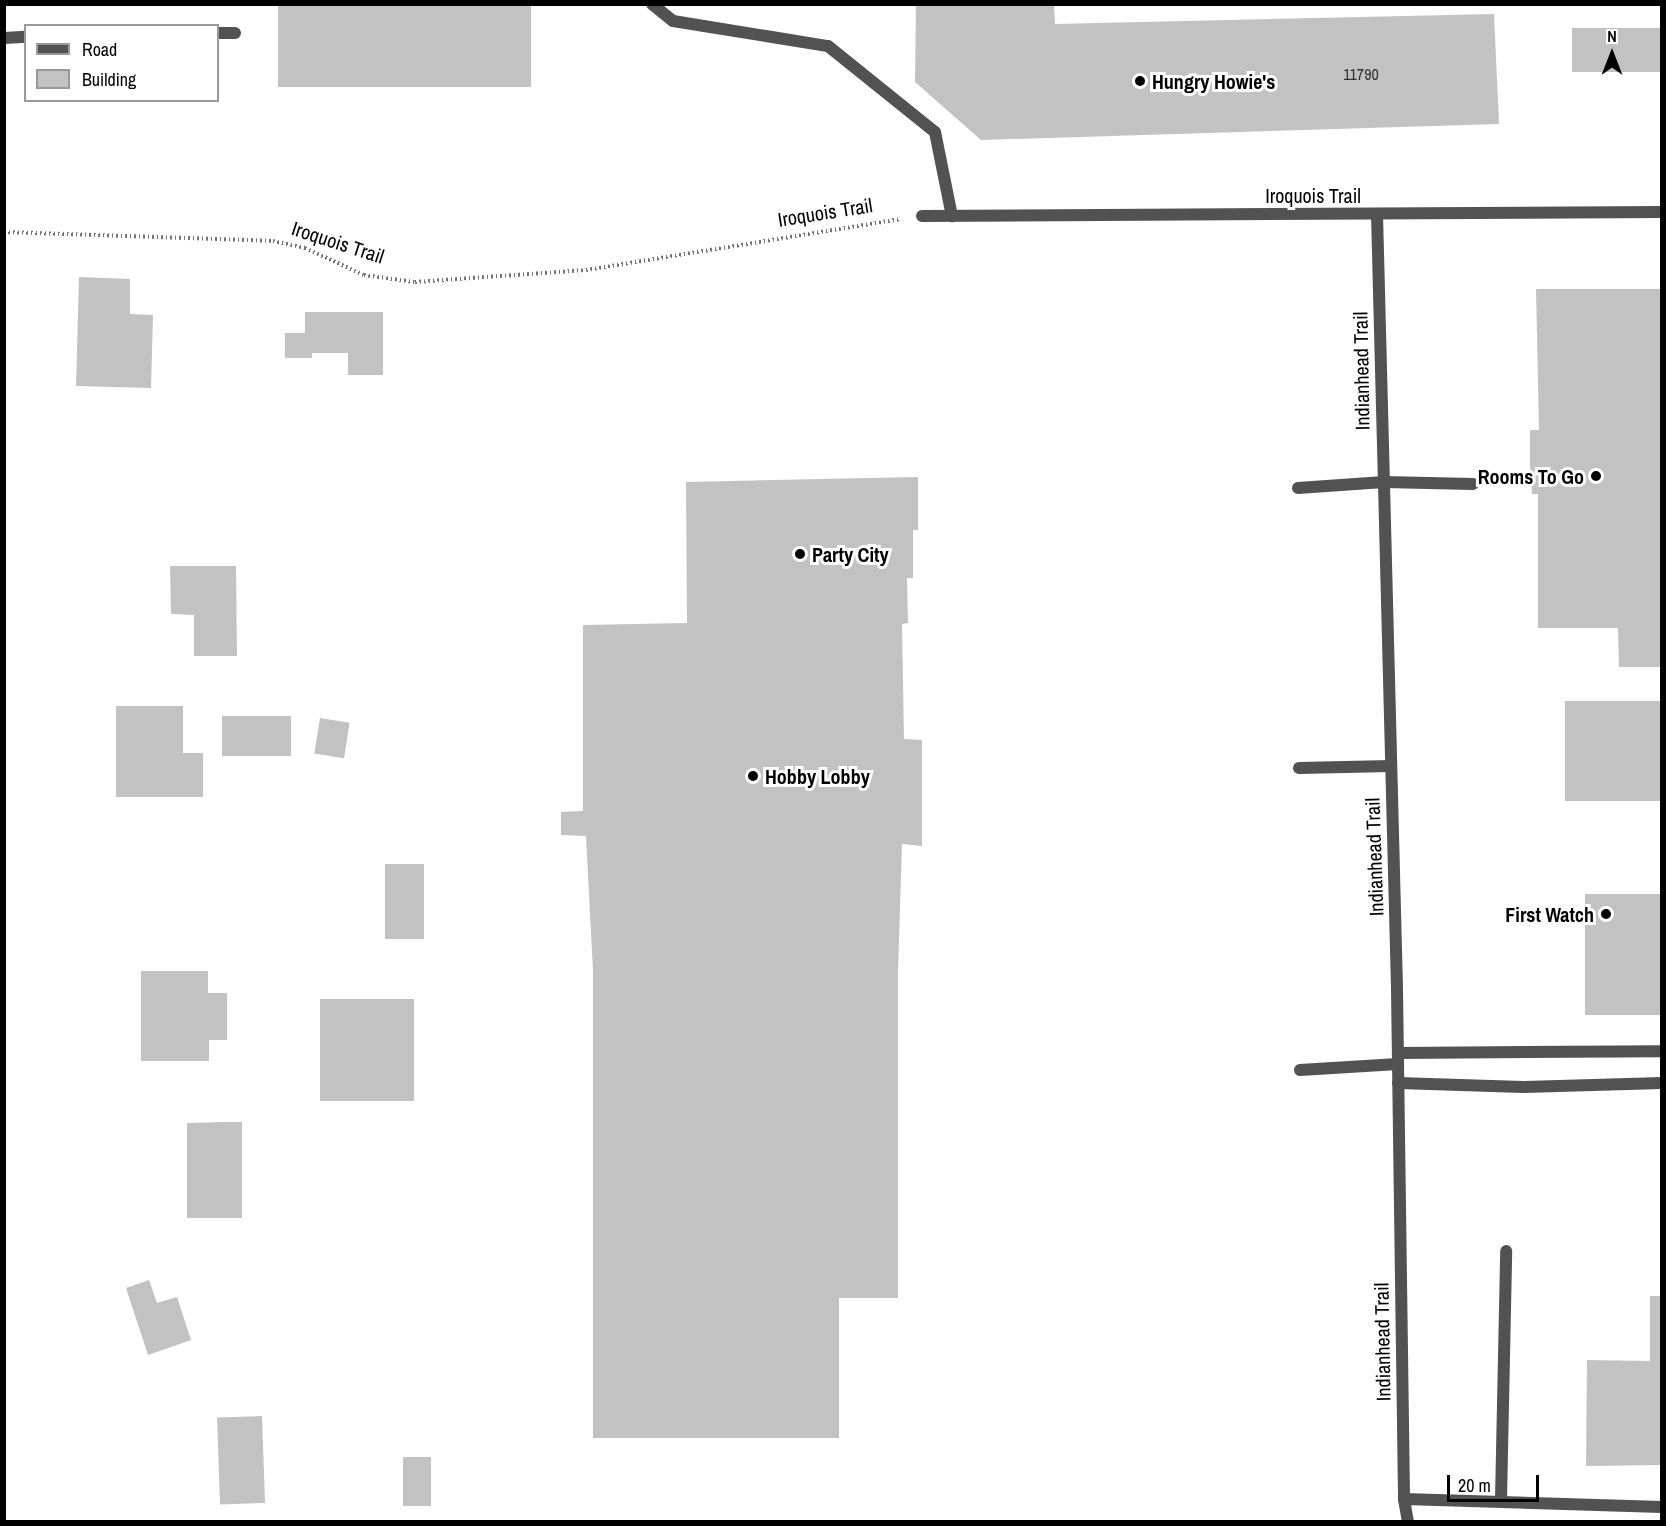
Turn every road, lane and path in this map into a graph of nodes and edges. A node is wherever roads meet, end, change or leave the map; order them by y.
1 (652, 4) edge
2 (219, 33) edge
3 (235, 33) dead end
4 (24, 37) edge
5 (4, 38) edge
6 (1662, 212) edge
7 (1377, 214) junction
8 (922, 216) joint
9 (952, 216) junction
10 (4, 232) edge
11 (1384, 482) junction
12 (1473, 484) dead end
13 (1298, 488) dead end
14 (1391, 766) junction
15 (1299, 768) dead end
16 (1662, 1051) edge
17 (1398, 1059) junction
18 (1300, 1070) dead end
19 (1398, 1083) junction
20 (1662, 1083) edge
21 (1506, 1251) dead end
22 (1404, 1499) junction
23 (1501, 1500) junction
24 (1662, 1508) edge
25 (1408, 1521) edge

1 - 9 street
2 - 3 street
4 - 5 street
6 - 7 street, Iroquois Trail
7 - 9 street, Iroquois Trail
7 - 11 street, Indianhead Trail
8 - 9 street, Iroquois Trail
8 - 10 path, Iroquois Trail
11 - 12 street
11 - 13 street
11 - 14 street, Indianhead Trail
14 - 15 street
14 - 17 street, Indianhead Trail
16 - 17 street
17 - 18 street
17 - 19 street, Indianhead Trail
19 - 20 street
19 - 22 street, Indianhead Trail
21 - 23 street
22 - 23 street
22 - 25 street, Indianhead Trail
23 - 24 street

